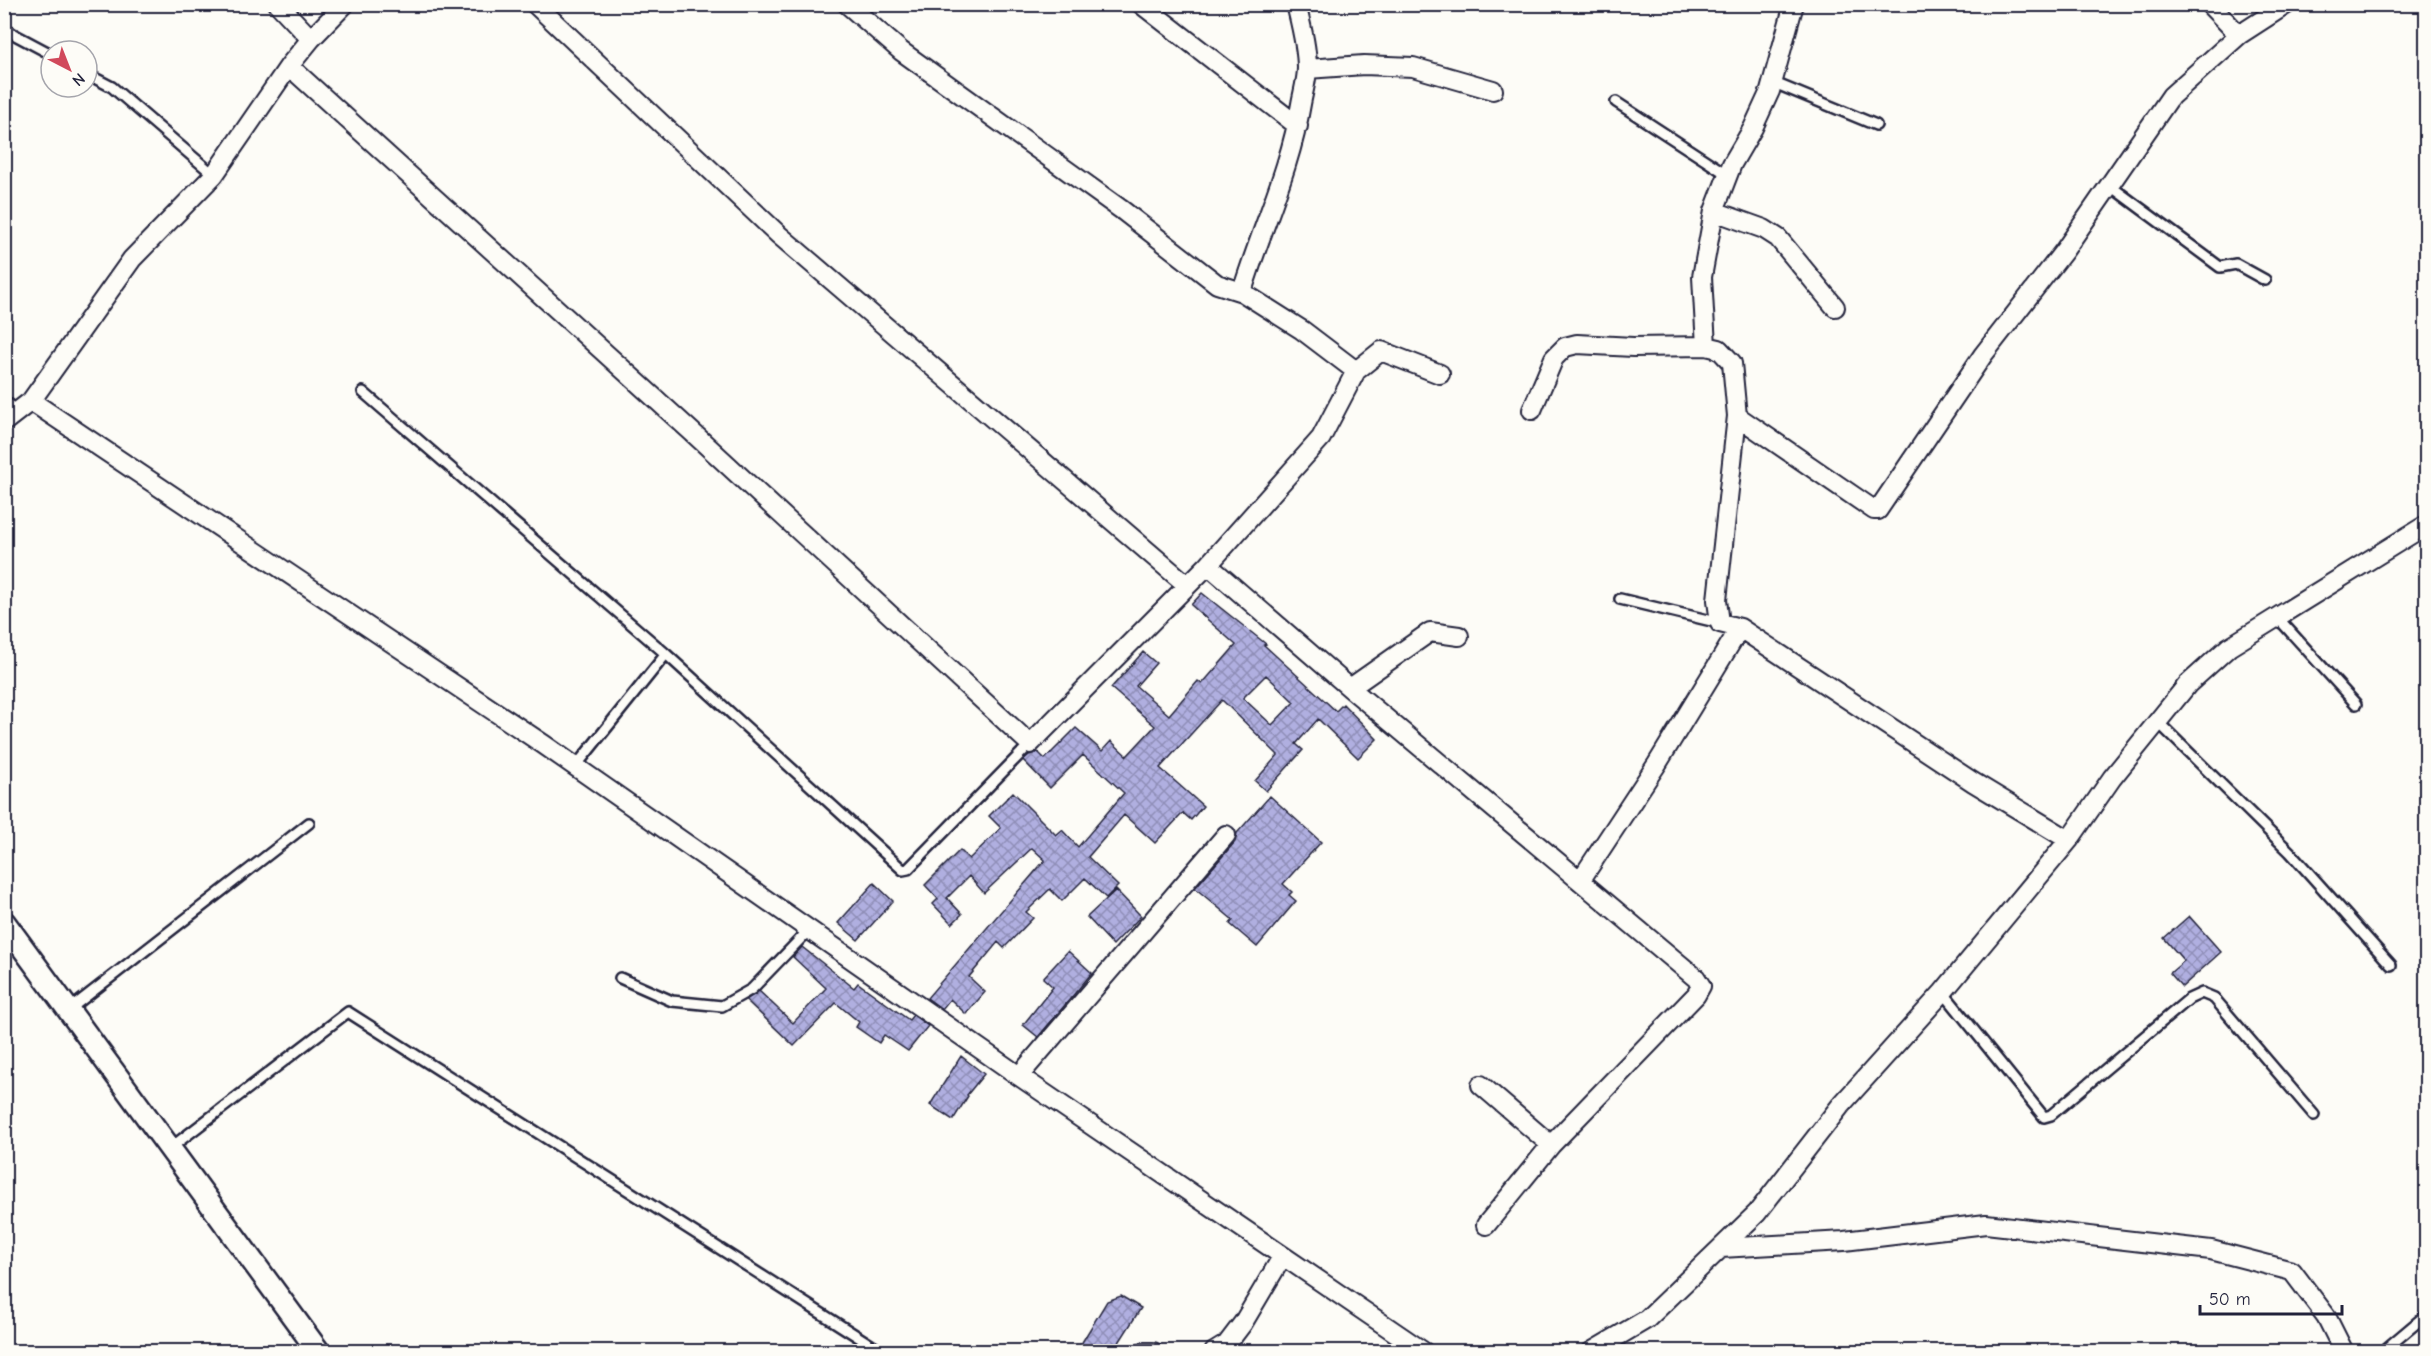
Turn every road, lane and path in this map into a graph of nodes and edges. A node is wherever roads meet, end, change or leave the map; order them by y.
1 (278, 4) edge
2 (345, 4) edge
3 (535, 4) edge
4 (847, 4) edge
5 (1141, 4) edge
6 (1296, 4) edge
7 (1794, 4) edge
8 (2209, 4) edge
9 (2287, 4) edge
10 (4, 29) edge
11 (2239, 35) junction
12 (311, 39) junction
13 (39, 48) edge
14 (289, 66) junction
15 (1307, 69) junction
16 (99, 80) edge
17 (1772, 82) junction
18 (1493, 90) dead end
19 (1616, 102) dead end
20 (1875, 125) dead end
21 (1298, 126) junction
22 (214, 175) junction
23 (1728, 175) junction
24 (2109, 185) junction
25 (1714, 212) junction
26 (2265, 280) dead end
27 (1242, 292) junction
28 (1835, 307) dead end
29 (1706, 346) junction
30 (1356, 371) junction
31 (1440, 374) dead end
32 (363, 393) dead end
33 (15, 409) edge
34 (1532, 410) dead end
35 (1737, 416) junction
36 (2424, 531) edge
37 (1208, 565) junction
38 (1187, 585) junction
39 (1620, 599) dead end
40 (2277, 617) junction
41 (1720, 623) junction
42 (1740, 628) junction
43 (1460, 636) dead end
44 (666, 654) junction
45 (1350, 688) junction
46 (2356, 704) dead end
47 (2158, 722) junction
48 (1030, 744) junction
49 (576, 766) junction
50 (309, 823) dead end
51 (1226, 836) dead end
52 (2069, 840) junction
53 (1580, 881) junction
54 (4, 922) edge
55 (810, 929) junction
56 (2391, 965) dead end
57 (620, 978) dead end
58 (1943, 992) junction
59 (70, 1009) junction
60 (1019, 1076) junction
61 (1480, 1085) dead end
62 (2314, 1115) dead end
63 (1551, 1145) junction
64 (169, 1149) junction
65 (1486, 1225) dead end
66 (1721, 1248) junction
67 (1282, 1257) junction
68 (2427, 1315) edge
69 (319, 1352) edge
70 (882, 1352) edge
71 (1144, 1352) edge
72 (1153, 1352) edge
73 (1214, 1352) edge
74 (1424, 1352) edge
75 (1591, 1352) edge
76 (2344, 1352) edge
77 (2382, 1352) edge

1 - 12 street
2 - 12 street
3 - 38 street
4 - 27 street
5 - 21 street
6 - 15 street
7 - 17 street
8 - 11 street
9 - 11 street
10 - 13 lane
11 - 24 street
12 - 14 street
14 - 22 street
14 - 48 street
15 - 18 street
15 - 21 street
16 - 22 lane
17 - 20 lane
17 - 23 street
19 - 23 lane
21 - 27 street
22 - 33 street
23 - 25 street
24 - 26 lane
24 - 35 street
25 - 28 street
25 - 29 street
27 - 30 street
29 - 34 street
29 - 35 street
30 - 31 street
30 - 37 street
32 - 44 lane
33 - 49 street
35 - 41 street
36 - 40 street
37 - 38 street
37 - 45 street
38 - 48 street
39 - 41 lane
40 - 46 lane
40 - 47 street
41 - 42 street
42 - 52 street
42 - 53 street
43 - 45 street
44 - 48 lane
44 - 49 lane
45 - 53 street
47 - 52 street
47 - 56 lane
49 - 55 street
50 - 59 lane
51 - 60 street
52 - 58 street
53 - 63 street
54 - 59 street
55 - 57 lane
55 - 60 street
58 - 62 lane
58 - 66 street
59 - 64 street
60 - 67 street
61 - 63 street
63 - 65 street
64 - 69 street
64 - 70 lane
66 - 75 street
66 - 76 street
67 - 73 street
67 - 74 street
68 - 77 lane
71 - 72 street

